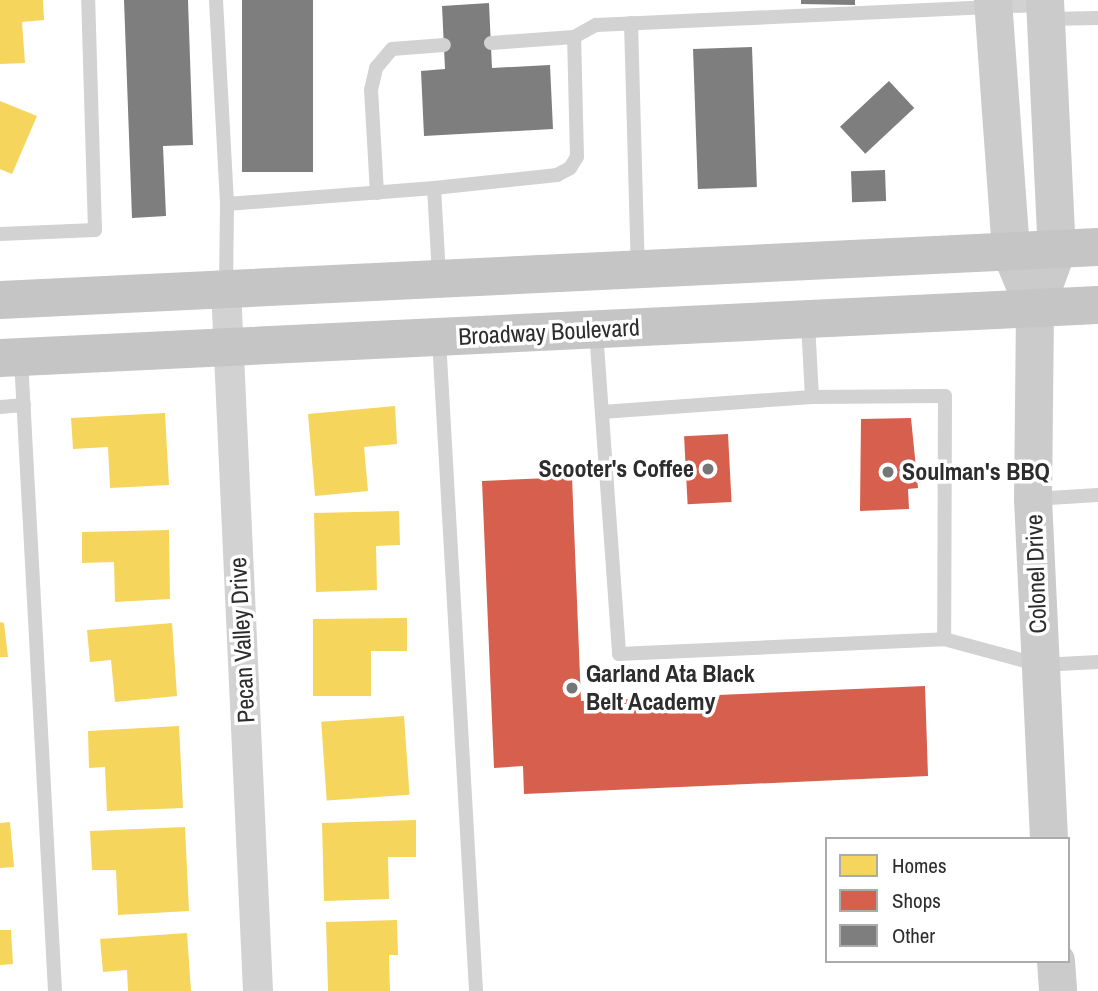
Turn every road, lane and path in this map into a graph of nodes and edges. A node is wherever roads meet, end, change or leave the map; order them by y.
1 (88, 0) edge
2 (216, 0) edge
3 (994, 5) edge
4 (1046, 8) edge
5 (1098, 18) edge
6 (631, 23) junction
7 (574, 37) junction
8 (491, 43) dead end
9 (444, 45) dead end
10 (434, 188) junction
11 (377, 193) junction
12 (227, 204) junction
13 (0, 234) edge
14 (1098, 247) edge
15 (1057, 250) junction
16 (1011, 251) junction
17 (638, 269) junction
18 (439, 279) junction
19 (226, 289) junction
20 (0, 300) edge
21 (1098, 305) edge
22 (1035, 310) junction
23 (808, 319) junction
24 (638, 327) junction
25 (596, 330) junction
26 (439, 337) junction
27 (228, 348) junction
28 (10, 358) edge
29 (812, 397) junction
30 (23, 405) junction
31 (0, 407) edge
32 (602, 412) junction
33 (1098, 495) edge
34 (1033, 499) junction
35 (944, 639) junction
36 (1098, 662) edge
37 (1040, 665) junction
38 (1049, 837) edge
39 (1056, 963) edge
40 (55, 991) edge
41 (258, 991) edge
42 (476, 991) edge
43 (1058, 991) edge

1 - 13 lane
2 - 12 lane
3 - 4 lane
3 - 6 lane
3 - 16 street, Colonel Drive
4 - 5 lane
4 - 15 street, Colonel Drive
6 - 7 lane
6 - 17 lane
7 - 8 lane
7 - 10 lane
9 - 11 lane
10 - 11 lane
10 - 18 lane
11 - 12 lane
12 - 19 lane
14 - 15 main road
15 - 16 main road
15 - 22 street, Colonel Drive
16 - 17 main road
16 - 22 street, Colonel Drive
17 - 18 main road
17 - 24 main road
18 - 19 main road
19 - 20 main road
19 - 27 street, Pecan Valley Drive
21 - 22 main road, Broadway Boulevard
22 - 23 main road, Broadway Boulevard
22 - 34 street, Colonel Drive
23 - 24 main road, Broadway Boulevard
23 - 29 lane
24 - 25 main road, Broadway Boulevard
25 - 26 main road, Broadway Boulevard
25 - 32 lane
26 - 27 main road, Broadway Boulevard
26 - 42 lane
27 - 28 main road, Broadway Boulevard
27 - 41 street, Pecan Valley Drive
28 - 30 lane
29 - 32 lane
29 - 35 lane
30 - 31 lane
30 - 40 lane
32 - 35 lane
33 - 34 lane
34 - 37 street, Colonel Drive
35 - 37 lane
36 - 37 lane
37 - 38 street, Colonel Drive
39 - 43 street

